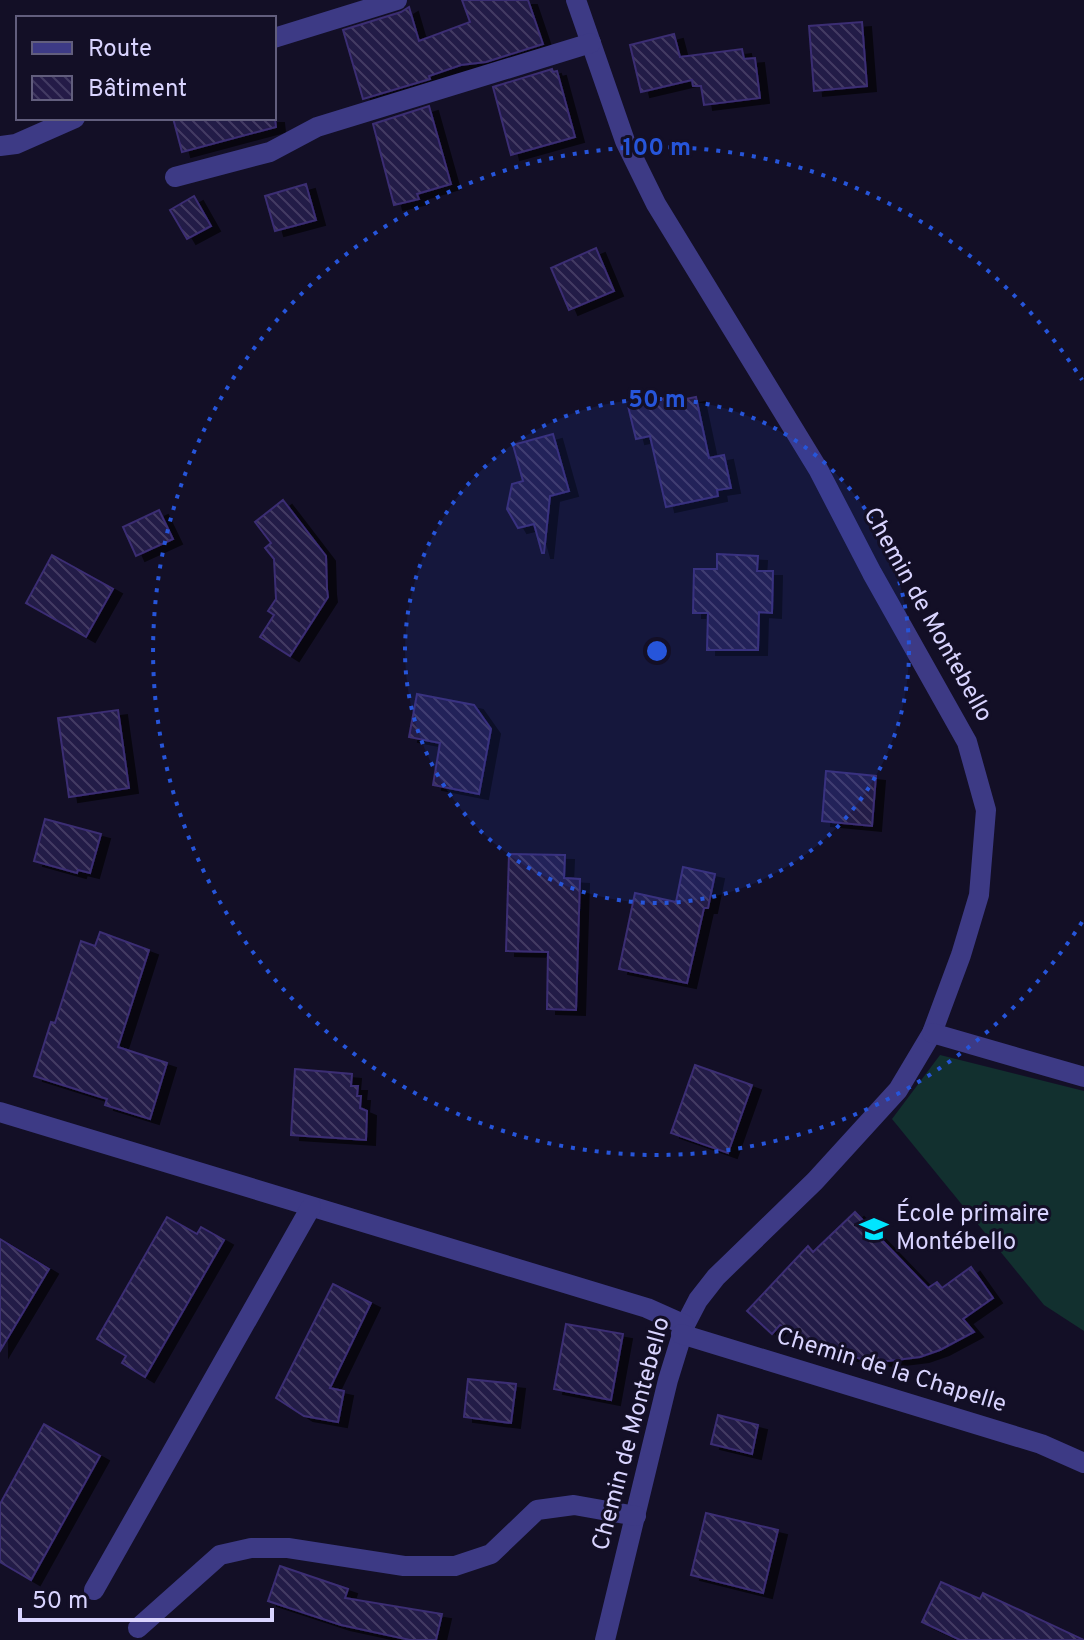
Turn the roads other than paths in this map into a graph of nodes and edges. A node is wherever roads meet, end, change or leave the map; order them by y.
1 (397, 0) edge
2 (576, 0) edge
3 (276, 37) edge
4 (591, 43) junction
5 (70, 120) edge
6 (0, 146) edge
7 (175, 177) dead end
8 (932, 1033) junction
9 (1084, 1077) edge
10 (2, 1117) edge
11 (311, 1207) junction
12 (683, 1329) junction
13 (1084, 1463) edge
14 (636, 1516) junction
15 (94, 1590) dead end
16 (138, 1628) dead end
17 (605, 1640) edge

1 - 3 street
2 - 4 street, Chemin de Montebello
4 - 7 street
4 - 8 street, Chemin de Montebello
5 - 6 street
8 - 9 street
8 - 12 street, Chemin de Montebello
10 - 11 street, Chemin de la Chapelle
11 - 12 street, Chemin de la Chapelle
11 - 15 street
12 - 13 street, Chemin de la Chapelle
12 - 14 street, Chemin de Montebello
14 - 16 street
14 - 17 street, Chemin de Montebello

